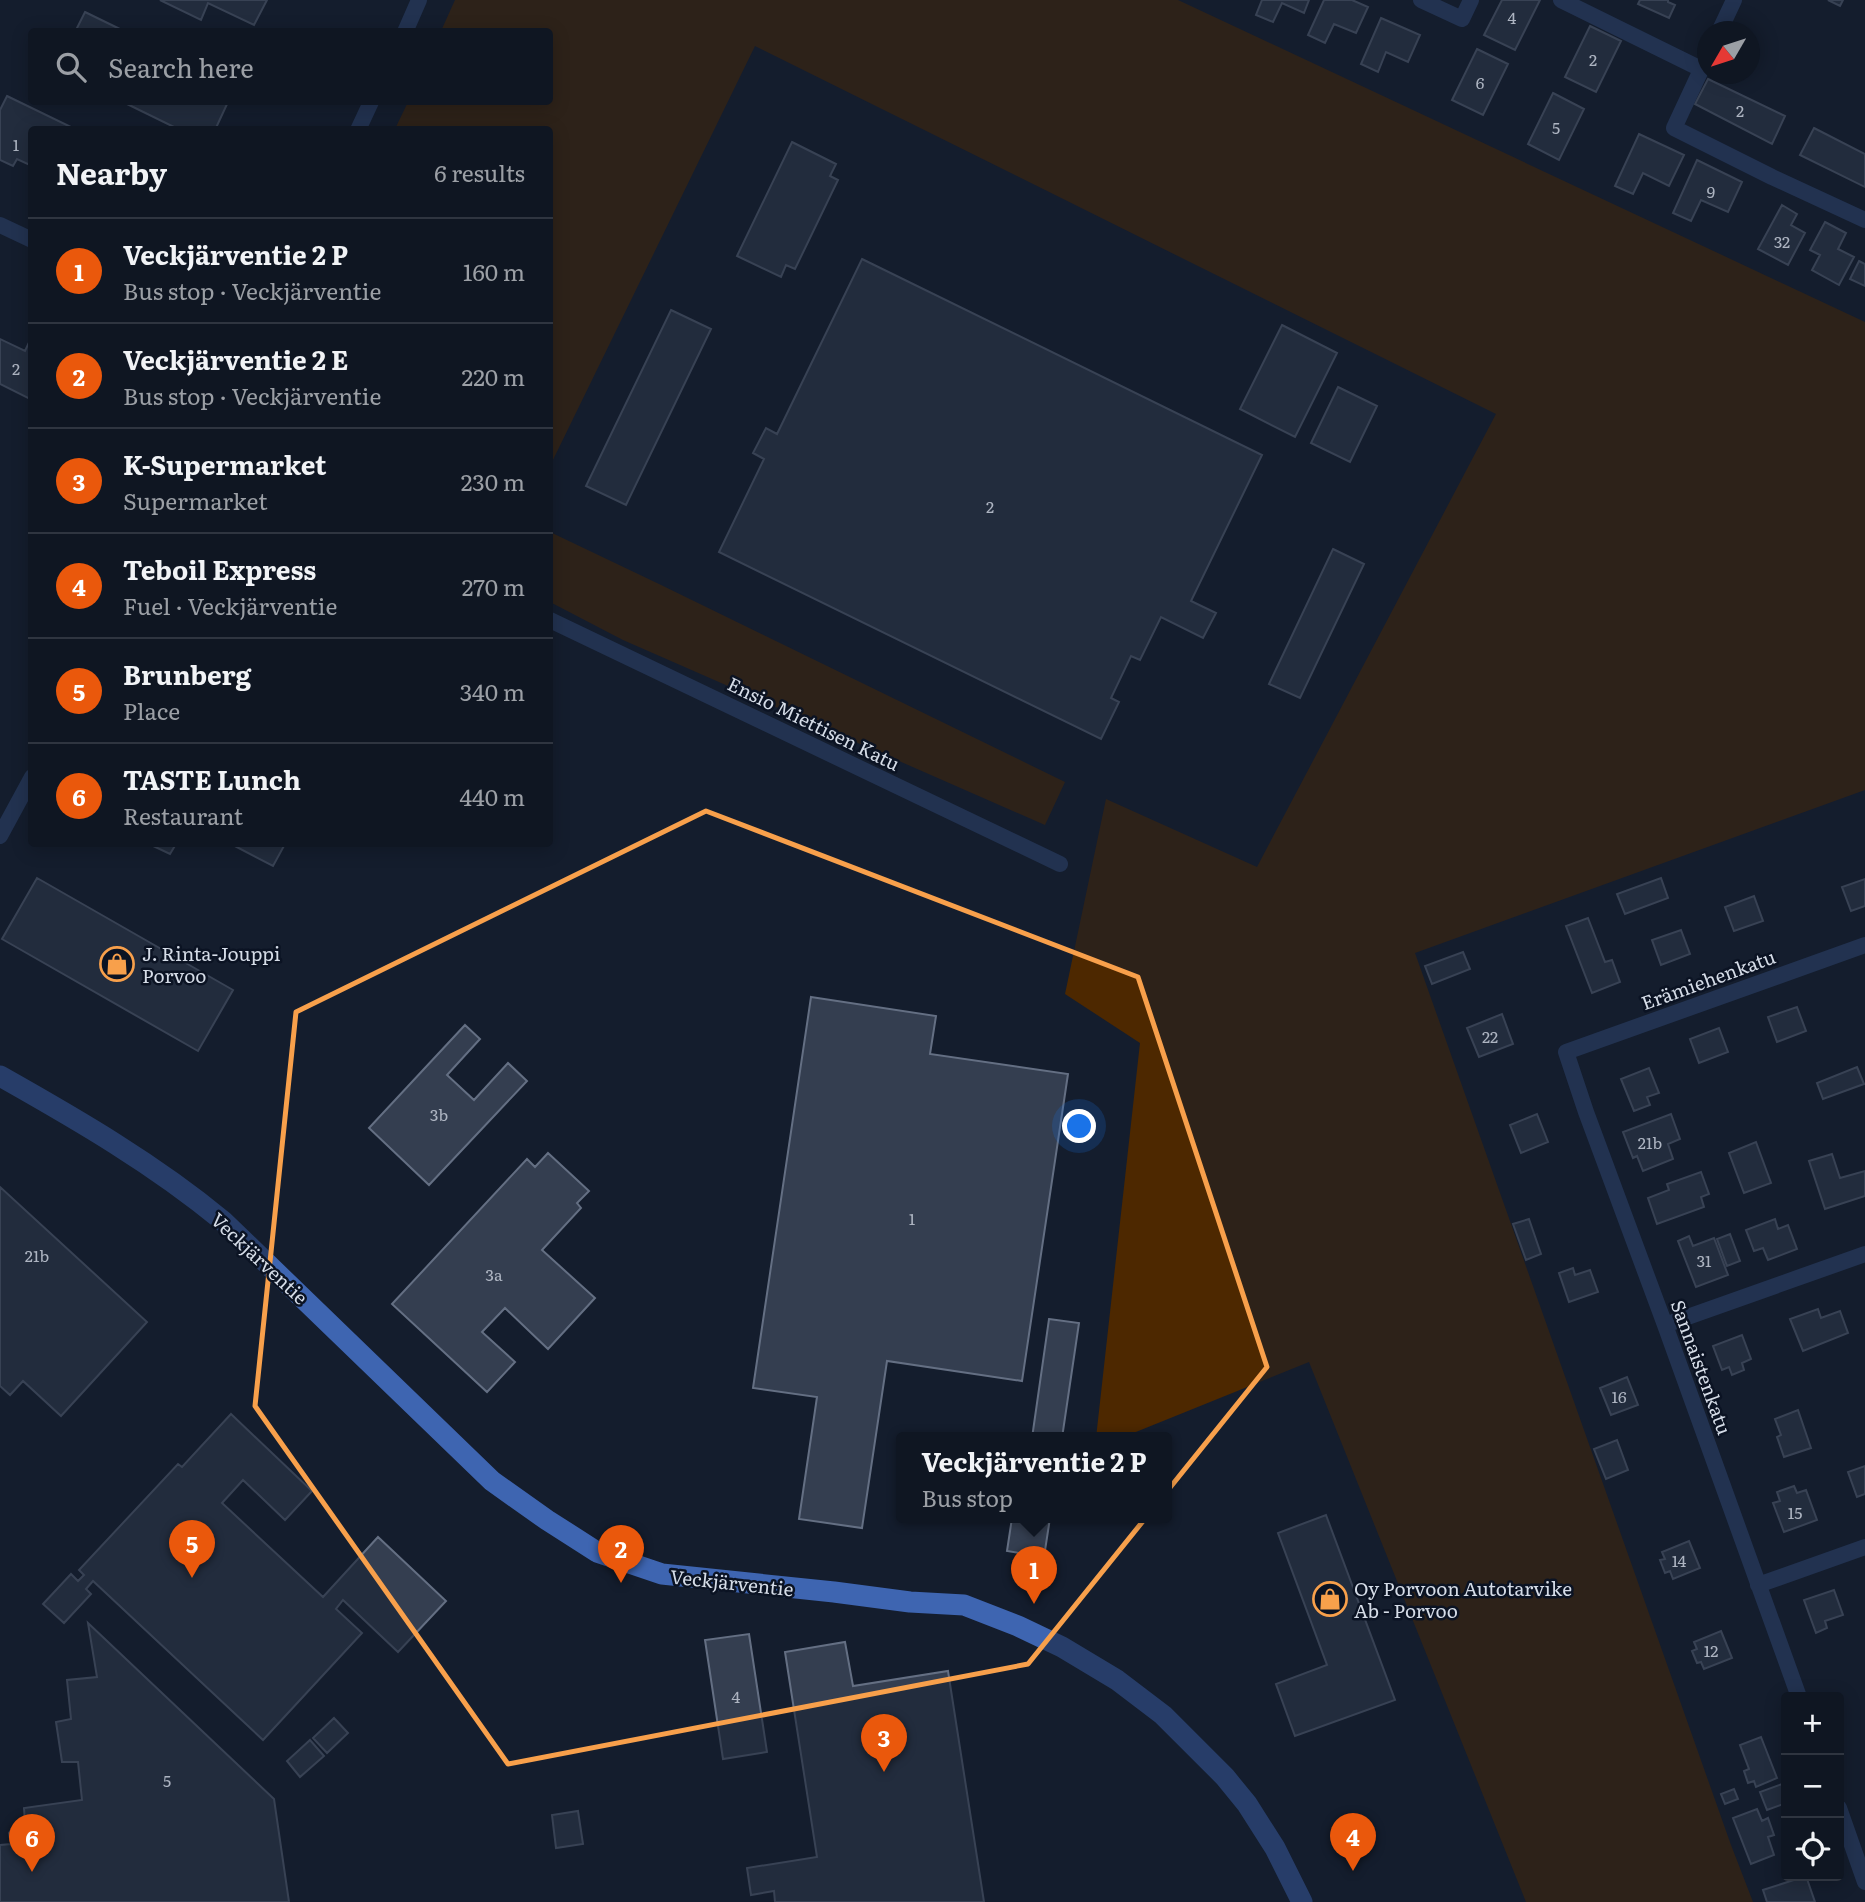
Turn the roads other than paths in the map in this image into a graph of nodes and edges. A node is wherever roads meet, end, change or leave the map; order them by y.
1 (419, 0) edge
2 (1421, 0) edge
3 (1471, 0) edge
4 (1561, 0) edge
5 (1734, 0) edge
6 (1724, 21) edge
7 (407, 28) edge
8 (1697, 59) edge
9 (1697, 78) edge
10 (370, 105) edge
11 (360, 126) edge
12 (1865, 220) edge
13 (0, 225) edge
14 (28, 238) edge
15 (553, 621) edge
16 (28, 784) edge
17 (0, 836) edge
18 (1060, 864) dead end
19 (1865, 945) edge
20 (1566, 1052) joint
21 (0, 1076) edge
22 (1865, 1254) edge
23 (1665, 1325) junction
24 (1865, 1547) edge
25 (1758, 1585) junction
26 (1797, 1692) edge
27 (1844, 1815) edge
28 (1858, 1836) edge
29 (1865, 1882) edge
30 (1302, 1902) edge

1 - 7 street
2 - 3 street
4 - 8 street
5 - 6 street
9 - 12 street
10 - 11 street
13 - 14 street
15 - 18 street, Ensio Miettisen Katu
16 - 17 street
19 - 20 street, Erämiehenkatu
20 - 23 street, Sannaistenkatu
21 - 30 main road, Veckjärventie
22 - 23 street
23 - 25 street, Sannaistenkatu
24 - 25 street
25 - 26 street, Sannaistenkatu
27 - 28 street
28 - 29 street

